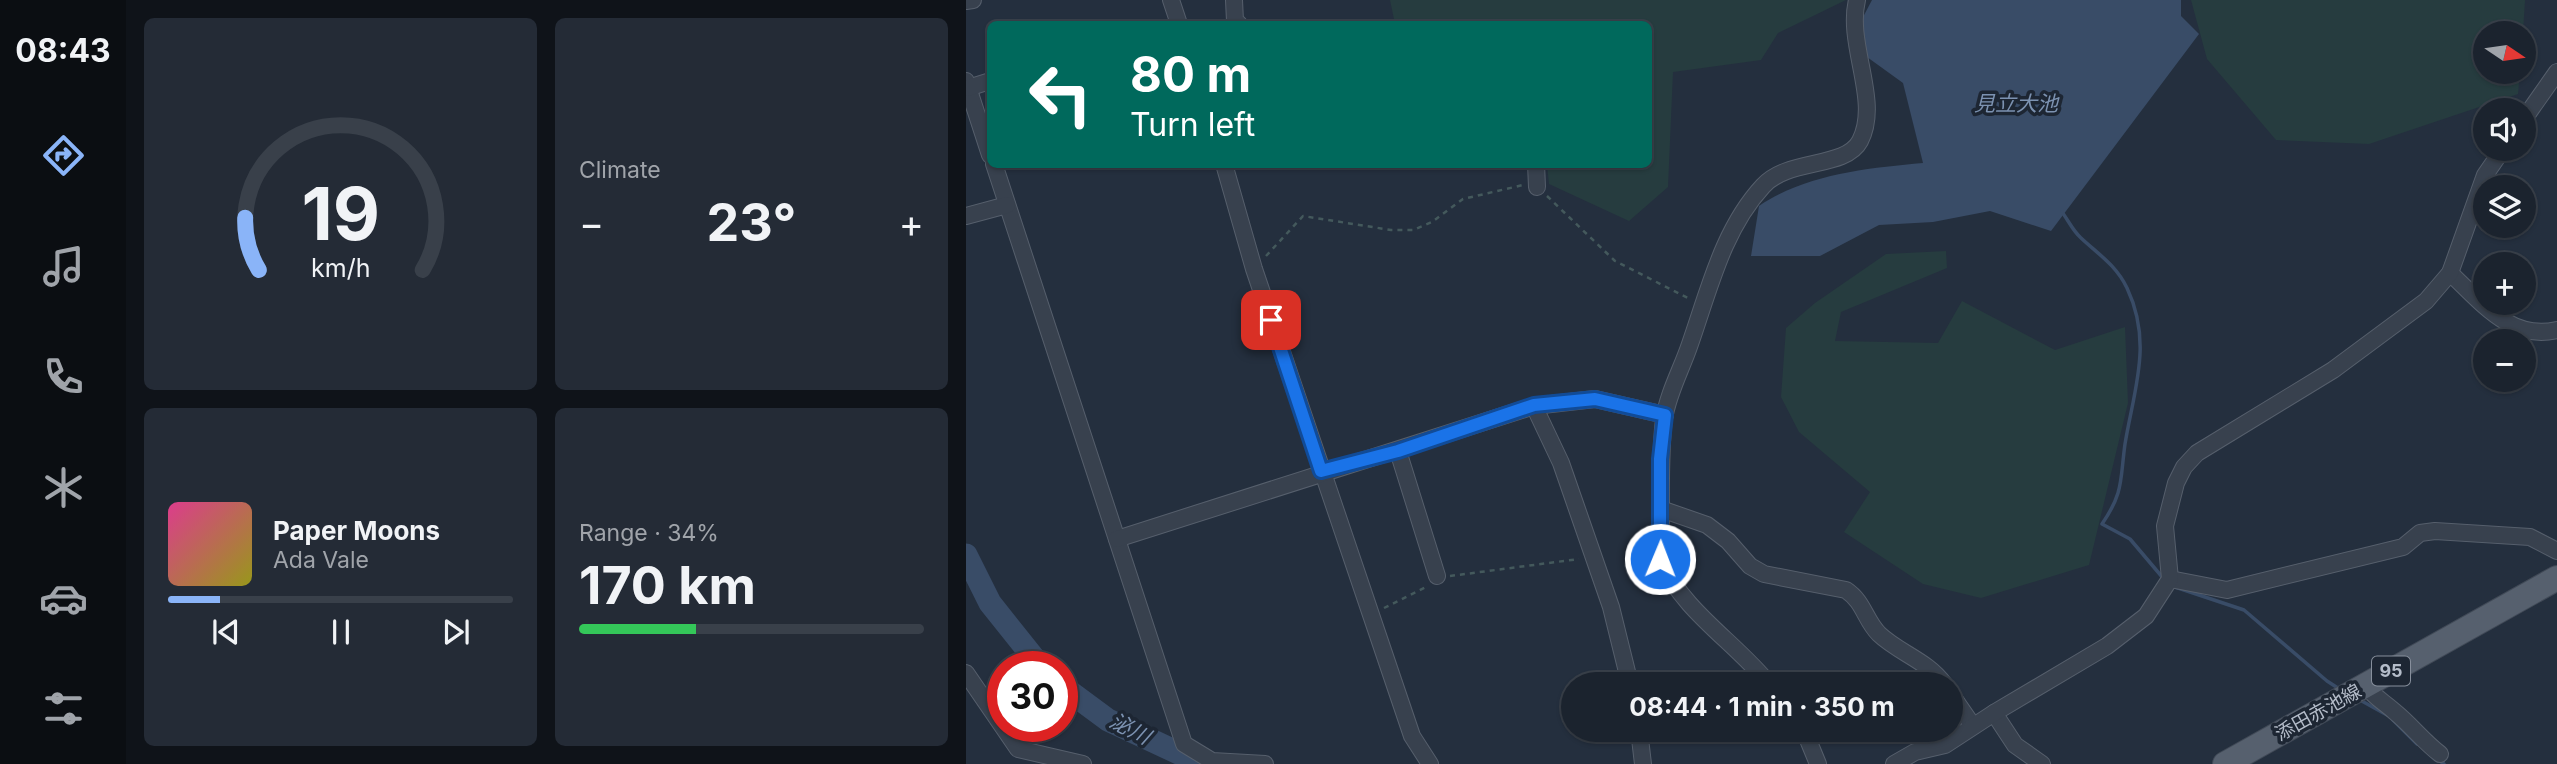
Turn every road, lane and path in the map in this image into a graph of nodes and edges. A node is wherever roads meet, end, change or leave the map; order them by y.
1 (973, 0) edge
2 (1171, 0) edge
3 (1234, 0) edge
4 (1857, 0) edge
5 (966, 1) edge
6 (1178, 21) edge
7 (1235, 21) edge
8 (2557, 72) edge
9 (987, 82) edge
10 (967, 85) edge
11 (2536, 102) edge
12 (987, 146) edge
13 (2496, 161) edge
14 (995, 168) edge
15 (1536, 168) edge
16 (1226, 171) edge
17 (1537, 187) junction
18 (1007, 205) junction
19 (966, 216) edge
20 (1254, 269) junction
21 (2450, 273) junction
22 (1702, 305) junction
23 (2557, 330) edge
24 (1534, 405) junction
25 (1665, 415) junction
26 (1398, 451) junction
27 (1321, 471) junction
28 (1661, 509) junction
29 (1117, 539) junction
30 (2557, 551) edge
31 (1596, 572) junction
32 (2557, 578) edge
33 (2170, 579) junction
34 (1437, 580) junction
35 (1372, 615) junction
36 (1627, 672) edge
37 (1757, 672) edge
38 (1934, 672) edge
39 (966, 673) edge
40 (2365, 685) junction
41 (1963, 711) edge
42 (1994, 713) junction
43 (1973, 726) junction
44 (1640, 742) edge
45 (1809, 742) edge
46 (2440, 754) dead end
47 (1211, 762) edge
48 (1083, 764) edge
49 (1265, 764) edge
50 (1430, 764) edge
51 (1643, 764) edge
52 (1818, 764) edge
53 (1894, 764) edge
54 (2042, 764) edge
55 (2225, 764) edge

1 - 5 street
2 - 6 street
3 - 7 street
4 - 22 street
8 - 11 street
9 - 10 street
10 - 12 street
13 - 21 street
14 - 18 street
15 - 17 street
16 - 20 street
17 - 20 path
17 - 22 path
18 - 19 street
18 - 29 street
20 - 27 street
21 - 23 street
21 - 33 street
22 - 25 street
24 - 25 street
24 - 26 street
24 - 31 street
25 - 28 street
26 - 27 street
26 - 34 street
27 - 29 street
27 - 35 street
28 - 37 street
28 - 38 street
29 - 47 street
30 - 33 street
31 - 34 path
31 - 36 street
32 - 40 main road, 添田赤池線 / 95
33 - 42 street
34 - 35 path
35 - 50 street
39 - 48 street
40 - 46 street
40 - 55 main road, 添田赤池線 / 95
41 - 43 street
42 - 43 street
42 - 54 street
43 - 53 street
44 - 51 street
45 - 52 street
47 - 49 street

